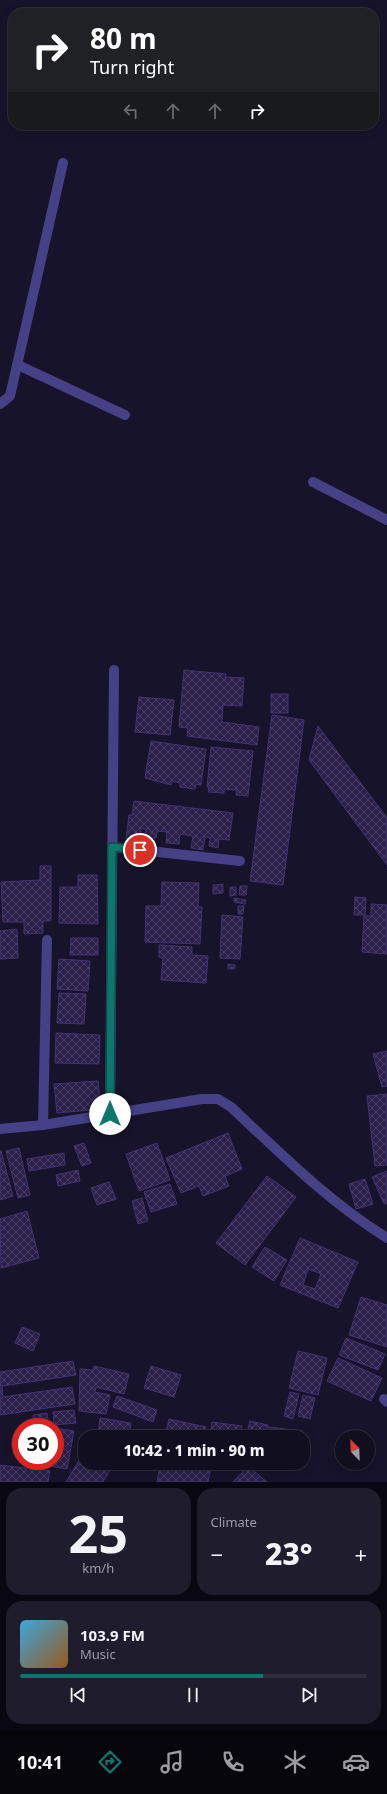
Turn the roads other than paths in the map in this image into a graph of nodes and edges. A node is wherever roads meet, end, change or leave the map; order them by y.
1 (63, 163) dead end
2 (18, 365) junction
3 (0, 404) edge
4 (125, 415) dead end
5 (313, 482) dead end
6 (387, 520) edge
7 (114, 670) dead end
8 (112, 847) junction
9 (240, 861) dead end
10 (47, 940) dead end
11 (110, 1114) junction
12 (43, 1125) junction
13 (0, 1129) edge
14 (387, 1238) edge

1 - 2 street
2 - 3 street
2 - 4 street
5 - 6 street
7 - 8 street
8 - 9 street
8 - 11 street
10 - 12 street
11 - 12 street
11 - 14 street
12 - 13 street

